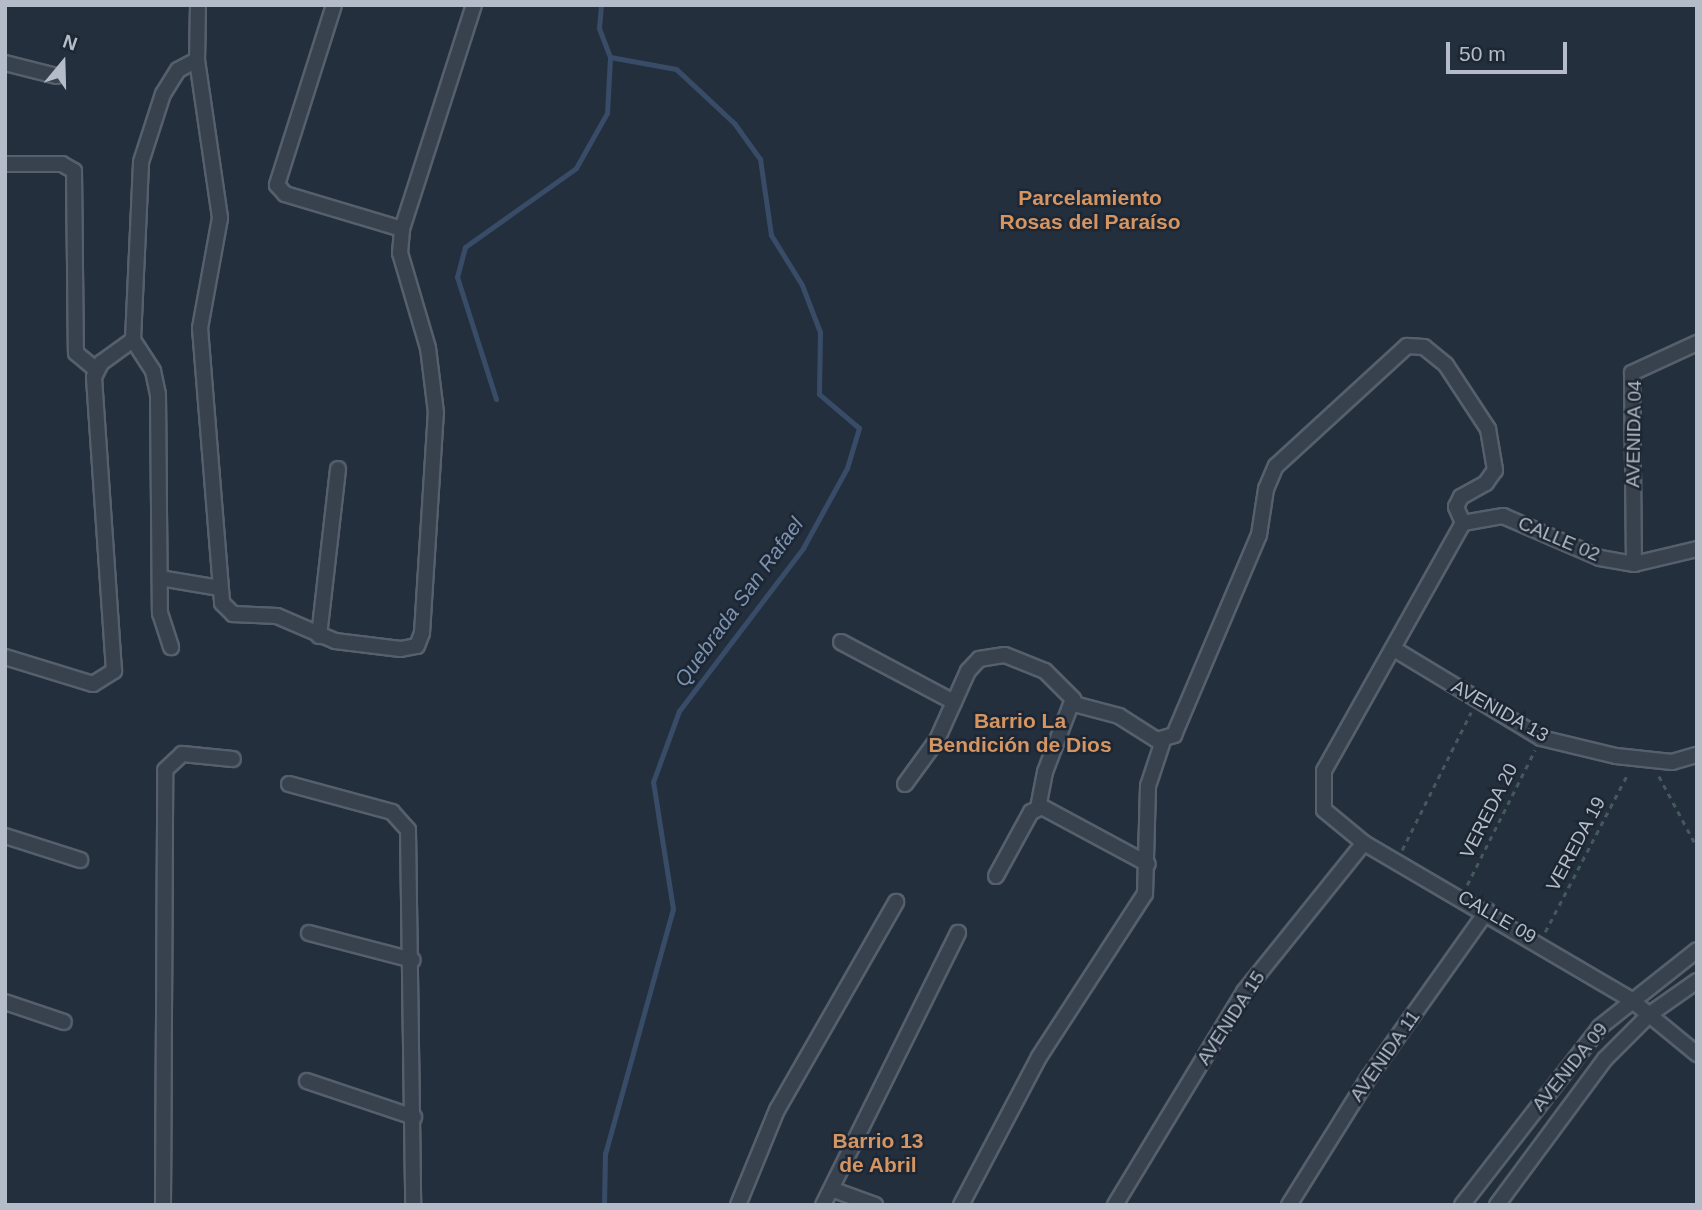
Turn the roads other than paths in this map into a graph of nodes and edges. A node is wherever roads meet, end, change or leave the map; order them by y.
1 (198, 5) edge
2 (334, 5) edge
3 (474, 5) edge
4 (197, 60) junction
5 (5, 63) edge
6 (56, 76) dead end
7 (5, 164) edge
8 (402, 229) junction
9 (134, 340) junction
10 (1697, 343) edge
11 (96, 370) junction
12 (338, 469) dead end
13 (1462, 523) junction
14 (1697, 549) edge
15 (1634, 564) junction
16 (160, 578) junction
17 (220, 588) junction
18 (319, 636) junction
19 (841, 642) dead end
20 (171, 647) dead end
21 (1394, 649) junction
22 (5, 657) edge
23 (954, 702) junction
24 (1074, 704) junction
25 (1163, 741) junction
26 (1697, 755) edge
27 (233, 759) dead end
28 (289, 784) dead end
29 (905, 784) dead end
30 (1038, 808) junction
31 (5, 836) edge
32 (1364, 844) junction
33 (80, 860) dead end
34 (1148, 864) junction
35 (996, 876) dead end
36 (897, 902) dead end
37 (1488, 911) junction
38 (309, 933) dead end
39 (958, 933) dead end
40 (1697, 950) edge
41 (412, 960) junction
42 (1697, 981) edge
43 (1630, 999) junction
44 (5, 1002) edge
45 (1650, 1014) junction
46 (64, 1022) dead end
47 (1697, 1054) edge
48 (307, 1081) dead end
49 (414, 1117) junction
50 (834, 1190) junction
51 (163, 1205) edge
52 (413, 1205) edge
53 (738, 1205) edge
54 (823, 1205) edge
55 (875, 1205) edge
56 (961, 1205) edge
57 (1115, 1205) edge
58 (1289, 1205) edge
59 (1462, 1205) edge
60 (1497, 1205) edge

1 - 4 street
2 - 8 street
3 - 8 street
4 - 9 street
4 - 17 street
5 - 6 street
7 - 11 street
8 - 18 street
9 - 11 street
9 - 16 street
10 - 15 street, AVENIDA 04
11 - 22 street
12 - 18 street
13 - 15 street, CALLE 02
13 - 21 street
13 - 25 street
14 - 15 street, CALLE 02
16 - 17 street
16 - 20 street
17 - 18 street
19 - 23 street
21 - 26 street, AVENIDA 13
21 - 32 street, CALLE 09
23 - 24 street
23 - 29 street
24 - 25 street
24 - 30 street
25 - 34 street
27 - 51 street
28 - 41 street
30 - 34 street
30 - 35 street
31 - 33 street
32 - 37 street, CALLE 09
32 - 57 street, AVENIDA 15
34 - 56 street
36 - 53 street
37 - 43 street, CALLE 09
37 - 58 street, AVENIDA 11
38 - 41 street
39 - 50 street
40 - 43 street, AVENIDA 09
41 - 49 street
42 - 45 street, AVENIDA 09
43 - 45 street, CALLE 09
43 - 59 street, AVENIDA 09
44 - 46 street
45 - 47 street, CALLE 09
45 - 60 street, AVENIDA 09
48 - 49 street
49 - 52 street
50 - 54 street
50 - 55 street

